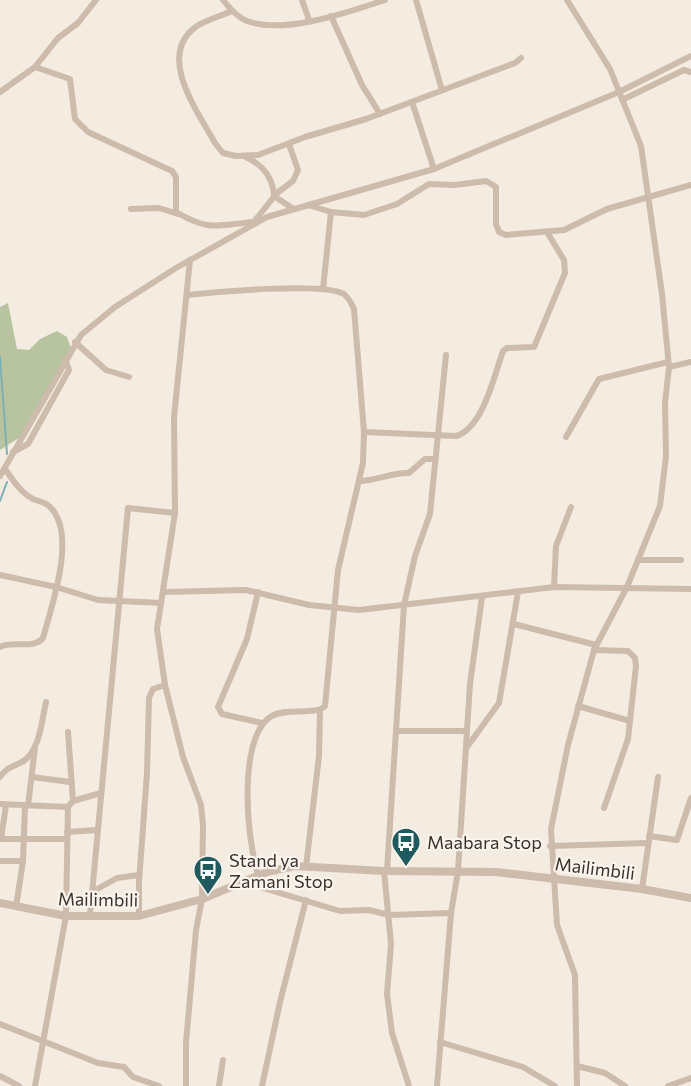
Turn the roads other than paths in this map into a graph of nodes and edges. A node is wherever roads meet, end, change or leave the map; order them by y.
1 (96, 0) edge
2 (223, 0) edge
3 (302, 0) edge
4 (385, 0) edge
5 (417, 0) edge
6 (567, 0) edge
7 (232, 11) junction
8 (331, 15) junction
9 (309, 20) junction
10 (691, 56) edge
11 (520, 58) dead end
12 (35, 67) junction
13 (691, 72) edge
14 (442, 90) junction
15 (0, 92) edge
16 (619, 92) junction
17 (622, 100) junction
18 (412, 102) junction
19 (380, 114) junction
20 (290, 144) junction
21 (242, 156) junction
22 (435, 169) junction
23 (691, 185) edge
24 (649, 195) junction
25 (274, 196) junction
26 (308, 205) junction
27 (292, 208) junction
28 (132, 209) dead end
29 (331, 212) junction
30 (184, 216) junction
31 (254, 222) junction
32 (247, 230) junction
33 (547, 232) junction
34 (189, 260) junction
35 (324, 289) junction
36 (187, 295) junction
37 (75, 342) junction
38 (446, 355) dead end
39 (65, 359) junction
40 (691, 362) edge
41 (668, 364) junction
42 (129, 377) dead end
43 (364, 432) junction
44 (437, 436) junction
45 (566, 437) dead end
46 (12, 452) junction
47 (435, 459) junction
48 (5, 469) junction
49 (0, 476) edge
50 (359, 481) junction
51 (571, 507) dead end
52 (175, 513) junction
53 (638, 560) junction
54 (681, 560) dead end
55 (0, 575) edge
56 (56, 587) junction
57 (554, 587) junction
58 (627, 587) junction
59 (691, 589) edge
60 (163, 592) junction
61 (258, 592) junction
62 (518, 592) junction
63 (482, 597) junction
64 (119, 600) junction
65 (161, 603) junction
66 (404, 605) junction
67 (333, 609) junction
68 (514, 624) junction
69 (0, 647) edge
70 (595, 648) junction
71 (165, 685) junction
72 (46, 702) dead end
73 (578, 706) junction
74 (320, 710) junction
75 (630, 721) junction
76 (262, 723) junction
77 (398, 730) junction
78 (467, 731) junction
79 (68, 732) dead end
80 (36, 745) junction
81 (466, 748) junction
82 (0, 777) edge
83 (32, 777) junction
84 (658, 777) dead end
85 (70, 782) junction
86 (101, 792) junction
87 (691, 798) edge
88 (73, 801) junction
89 (3, 805) edge
90 (26, 806) junction
91 (68, 807) junction
92 (604, 808) dead end
93 (98, 830) junction
94 (67, 836) junction
95 (1, 839) edge
96 (24, 840) junction
97 (649, 840) junction
98 (550, 846) junction
99 (0, 861) edge
100 (23, 861) junction
101 (306, 867) junction
102 (386, 871) junction
103 (458, 871) junction
104 (139, 875) junction
105 (257, 876) junction
106 (556, 877) junction
107 (642, 889) junction
108 (92, 892) junction
109 (691, 898) edge
110 (202, 899) junction
111 (306, 900) junction
112 (0, 903) edge
113 (16, 907) junction
114 (451, 914) junction
115 (90, 915) junction
116 (389, 915) junction
117 (66, 916) junction
118 (139, 916) junction
119 (0, 1024) edge
120 (46, 1040) junction
121 (440, 1042) junction
122 (223, 1060) dead end
123 (577, 1066) junction
124 (0, 1076) edge
125 (691, 1078) edge
126 (11, 1084) edge
127 (19, 1086) edge
128 (35, 1086) edge
129 (159, 1086) edge
130 (186, 1086) edge
131 (219, 1086) edge
132 (262, 1086) edge
133 (409, 1086) edge
134 (437, 1086) edge
135 (555, 1086) edge
136 (577, 1086) edge
137 (625, 1086) edge
138 (668, 1086) edge

1 - 12 street
2 - 7 street
3 - 9 street
4 - 8 street
5 - 14 street
6 - 16 street
7 - 9 street
7 - 21 street
8 - 9 street
8 - 19 street
10 - 16 street
11 - 14 street
12 - 15 street
12 - 30 street
13 - 17 street
14 - 18 street
16 - 17 street
16 - 22 street
17 - 24 street
18 - 19 street
18 - 22 street
19 - 20 street
20 - 21 street
20 - 25 street
21 - 25 street
22 - 26 street
23 - 24 street
24 - 33 street
24 - 41 street
25 - 27 street
25 - 31 street
26 - 27 street
26 - 29 street
27 - 32 street
28 - 30 street
29 - 33 street
29 - 35 street
30 - 31 street
31 - 32 street
32 - 34 street
33 - 44 street
34 - 36 street
34 - 37 street
35 - 36 street
35 - 43 street
36 - 52 street
37 - 39 street
37 - 42 street
38 - 44 street
39 - 46 street
39 - 46 street
40 - 41 street
41 - 45 street
41 - 53 street
43 - 44 street
43 - 50 street
44 - 47 street
46 - 48 street
47 - 50 street
47 - 66 street
48 - 49 street
48 - 56 street
50 - 67 street
51 - 57 street
52 - 60 street
52 - 64 street
53 - 54 street
53 - 58 street
55 - 56 street
56 - 64 street
56 - 69 street
57 - 58 street
57 - 62 street
58 - 59 street
58 - 70 street
60 - 61 street
60 - 65 street
61 - 67 street
61 - 76 street
62 - 63 street
62 - 68 street
63 - 66 street
63 - 78 street
64 - 65 street
64 - 86 street
65 - 71 street
66 - 67 street
66 - 77 street
67 - 74 street
68 - 70 street
68 - 81 street
70 - 73 street
70 - 75 street
71 - 104 street
71 - 110 street
72 - 80 street
73 - 75 street
73 - 98 street
74 - 76 street
74 - 101 street
75 - 92 street
76 - 105 street
77 - 78 street
77 - 102 street
78 - 81 street
79 - 85 street
80 - 82 street
80 - 83 street
81 - 103 street
83 - 85 street
83 - 90 street
84 - 97 street
85 - 88 street
86 - 88 street
86 - 93 street
87 - 97 street
88 - 91 street
89 - 90 street
89 - 95 street
90 - 91 street
90 - 96 street
91 - 94 street
93 - 94 street
93 - 108 street
94 - 96 street
94 - 117 street
95 - 96 street
96 - 100 street
97 - 98 street
97 - 107 street
98 - 106 street
99 - 100 street
100 - 113 street
101 - 102 street, Mailimbili
101 - 105 street, Mailimbili
102 - 103 street, Mailimbili
102 - 116 street
103 - 106 street, Mailimbili
103 - 114 street
104 - 108 street
104 - 118 street
105 - 110 street, Mailimbili
105 - 111 street
106 - 107 street, Mailimbili
106 - 123 street
107 - 109 street, Mailimbili
108 - 115 street
110 - 118 street, Mailimbili
110 - 130 street
111 - 116 street
111 - 132 street
112 - 113 street, Mailimbili
113 - 117 street, Mailimbili
114 - 116 street
114 - 121 street
115 - 117 street, Mailimbili
115 - 118 street, Mailimbili
116 - 133 street
117 - 120 street
119 - 120 street
120 - 128 street
120 - 129 street
121 - 134 street
121 - 135 street
122 - 131 street
123 - 136 street
123 - 137 street
124 - 126 street
125 - 138 street
126 - 127 street

